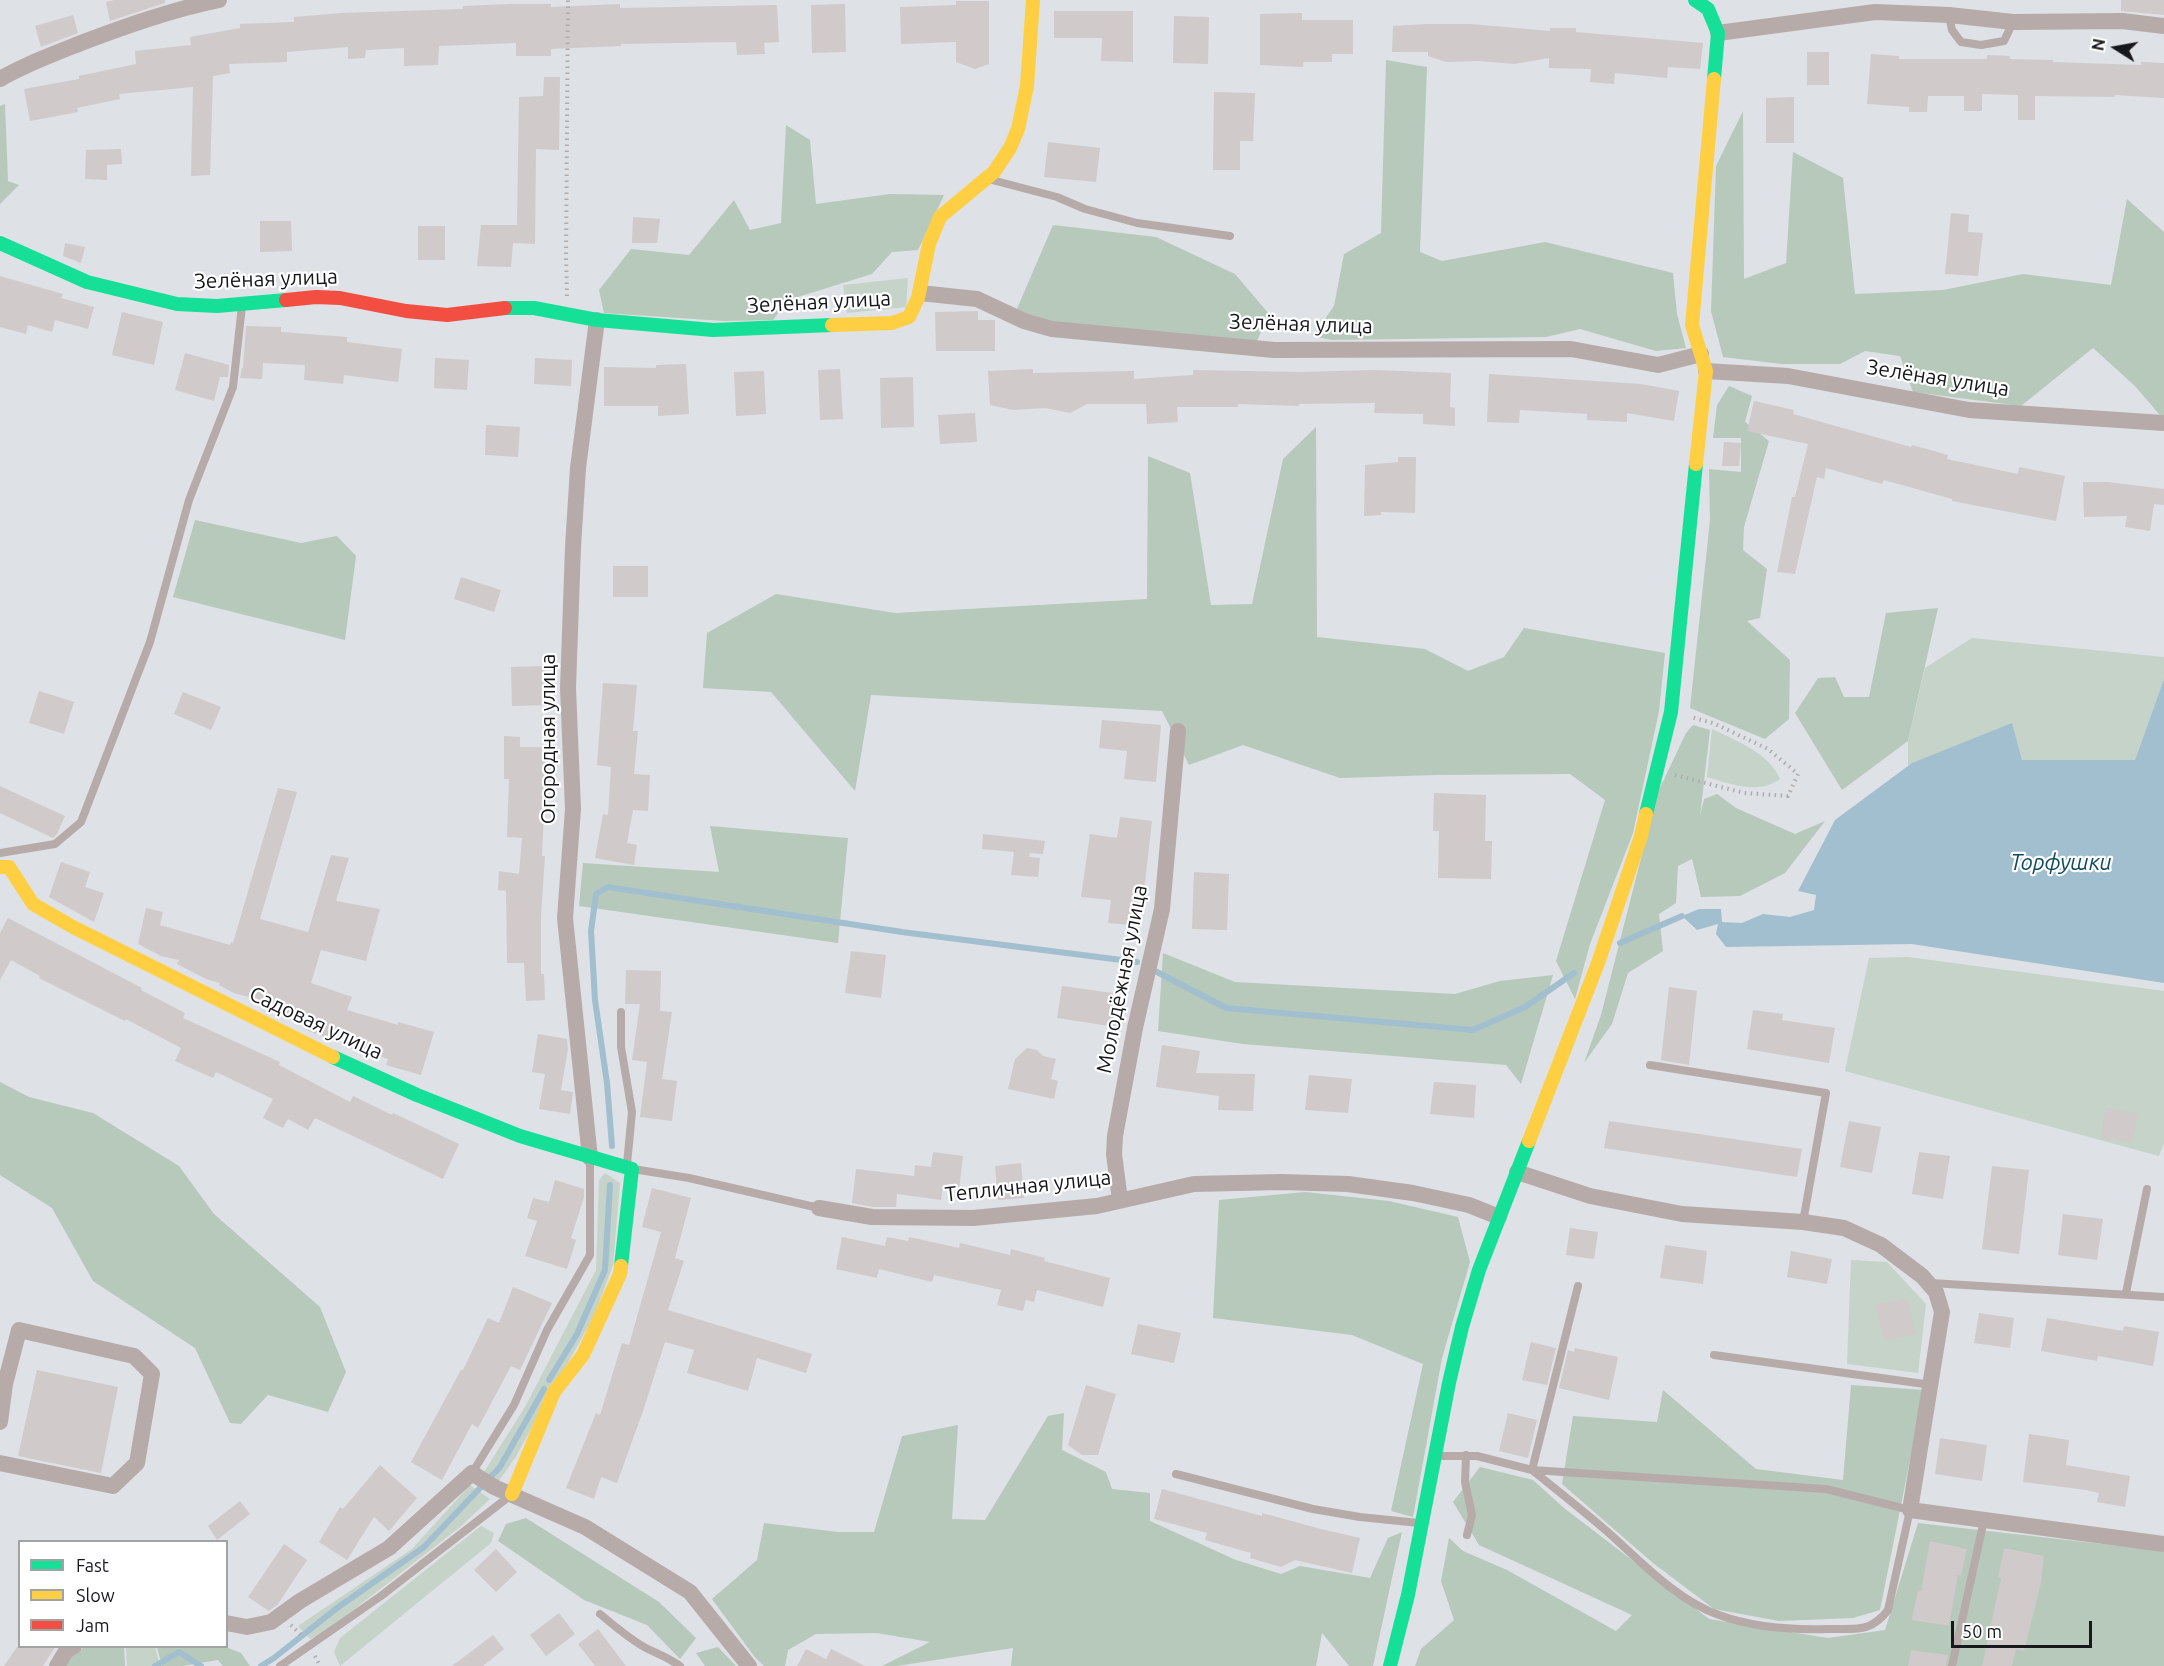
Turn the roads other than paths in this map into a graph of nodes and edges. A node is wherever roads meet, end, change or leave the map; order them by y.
1 (219, 0) edge
2 (1033, 0) edge
3 (1695, 0) edge
4 (1949, 15) junction
5 (2013, 22) junction
6 (2164, 26) edge
7 (1718, 33) junction
8 (0, 79) edge
9 (986, 179) junction
10 (1230, 236) dead end
11 (0, 243) edge
12 (920, 293) junction
13 (242, 304) junction
14 (597, 320) junction
15 (1701, 354) junction
16 (1706, 371) junction
17 (2164, 423) edge
18 (1178, 731) dead end
19 (2, 860) edge
20 (621, 1012) dead end
21 (1650, 1065) dead end
22 (590, 1158) junction
23 (629, 1168) junction
24 (1517, 1172) junction
25 (2147, 1189) dead end
26 (1120, 1200) junction
27 (819, 1208) joint
28 (1499, 1217) junction
29 (1803, 1222) junction
30 (1930, 1283) junction
31 (1578, 1286) dead end
32 (2126, 1293) junction
33 (2164, 1297) edge
34 (1714, 1355) dead end
35 (2, 1384) edge
36 (1932, 1385) junction
37 (0, 1422) edge
38 (1466, 1455) junction
39 (1436, 1456) junction
40 (0, 1463) edge
41 (1532, 1470) junction
42 (1176, 1474) dead end
43 (482, 1479) junction
44 (512, 1494) junction
45 (1910, 1510) junction
46 (1984, 1520) junction
47 (1423, 1523) junction
48 (1467, 1535) dead end
49 (2164, 1544) edge
50 (600, 1614) dead end
51 (228, 1623) edge
52 (72, 1648) edge
53 (57, 1666) edge
54 (280, 1666) edge
55 (680, 1666) edge
56 (749, 1666) edge
57 (1390, 1666) edge
58 (1952, 1666) edge

1 - 8 street
2 - 9 street
3 - 7 street
4 - 5 street
4 - 5 lane
4 - 7 street
5 - 6 street
7 - 15 street
9 - 10 lane
9 - 12 street
11 - 13 street, Зелёная улица
12 - 14 street, Зелёная улица
12 - 15 street, Зелёная улица
13 - 14 street, Зелёная улица
13 - 19 lane
14 - 22 street, Огородная улица
15 - 16 street
16 - 17 street, Зелёная улица
16 - 24 street
18 - 26 street, Молодёжная улица
19 - 22 street, Садовая улица
20 - 23 lane
21 - 29 lane
22 - 23 street, Садовая улица
22 - 43 lane
23 - 27 lane, Тепличная улица
23 - 44 street
24 - 28 street
24 - 29 street
25 - 32 lane
26 - 27 street, Тепличная улица
26 - 28 street, Тепличная улица
28 - 39 street
29 - 30 street
30 - 32 lane
30 - 36 street
31 - 41 lane
32 - 33 lane
34 - 36 lane
35 - 37 street
35 - 40 street
36 - 45 street
38 - 39 lane
38 - 41 lane
38 - 48 lane
39 - 47 street
41 - 45 lane
41 - 45 lane
42 - 47 lane
43 - 44 street
43 - 51 street
44 - 54 lane
44 - 56 street
45 - 46 street
46 - 49 street
46 - 58 lane
47 - 57 street
50 - 55 lane
52 - 53 street

